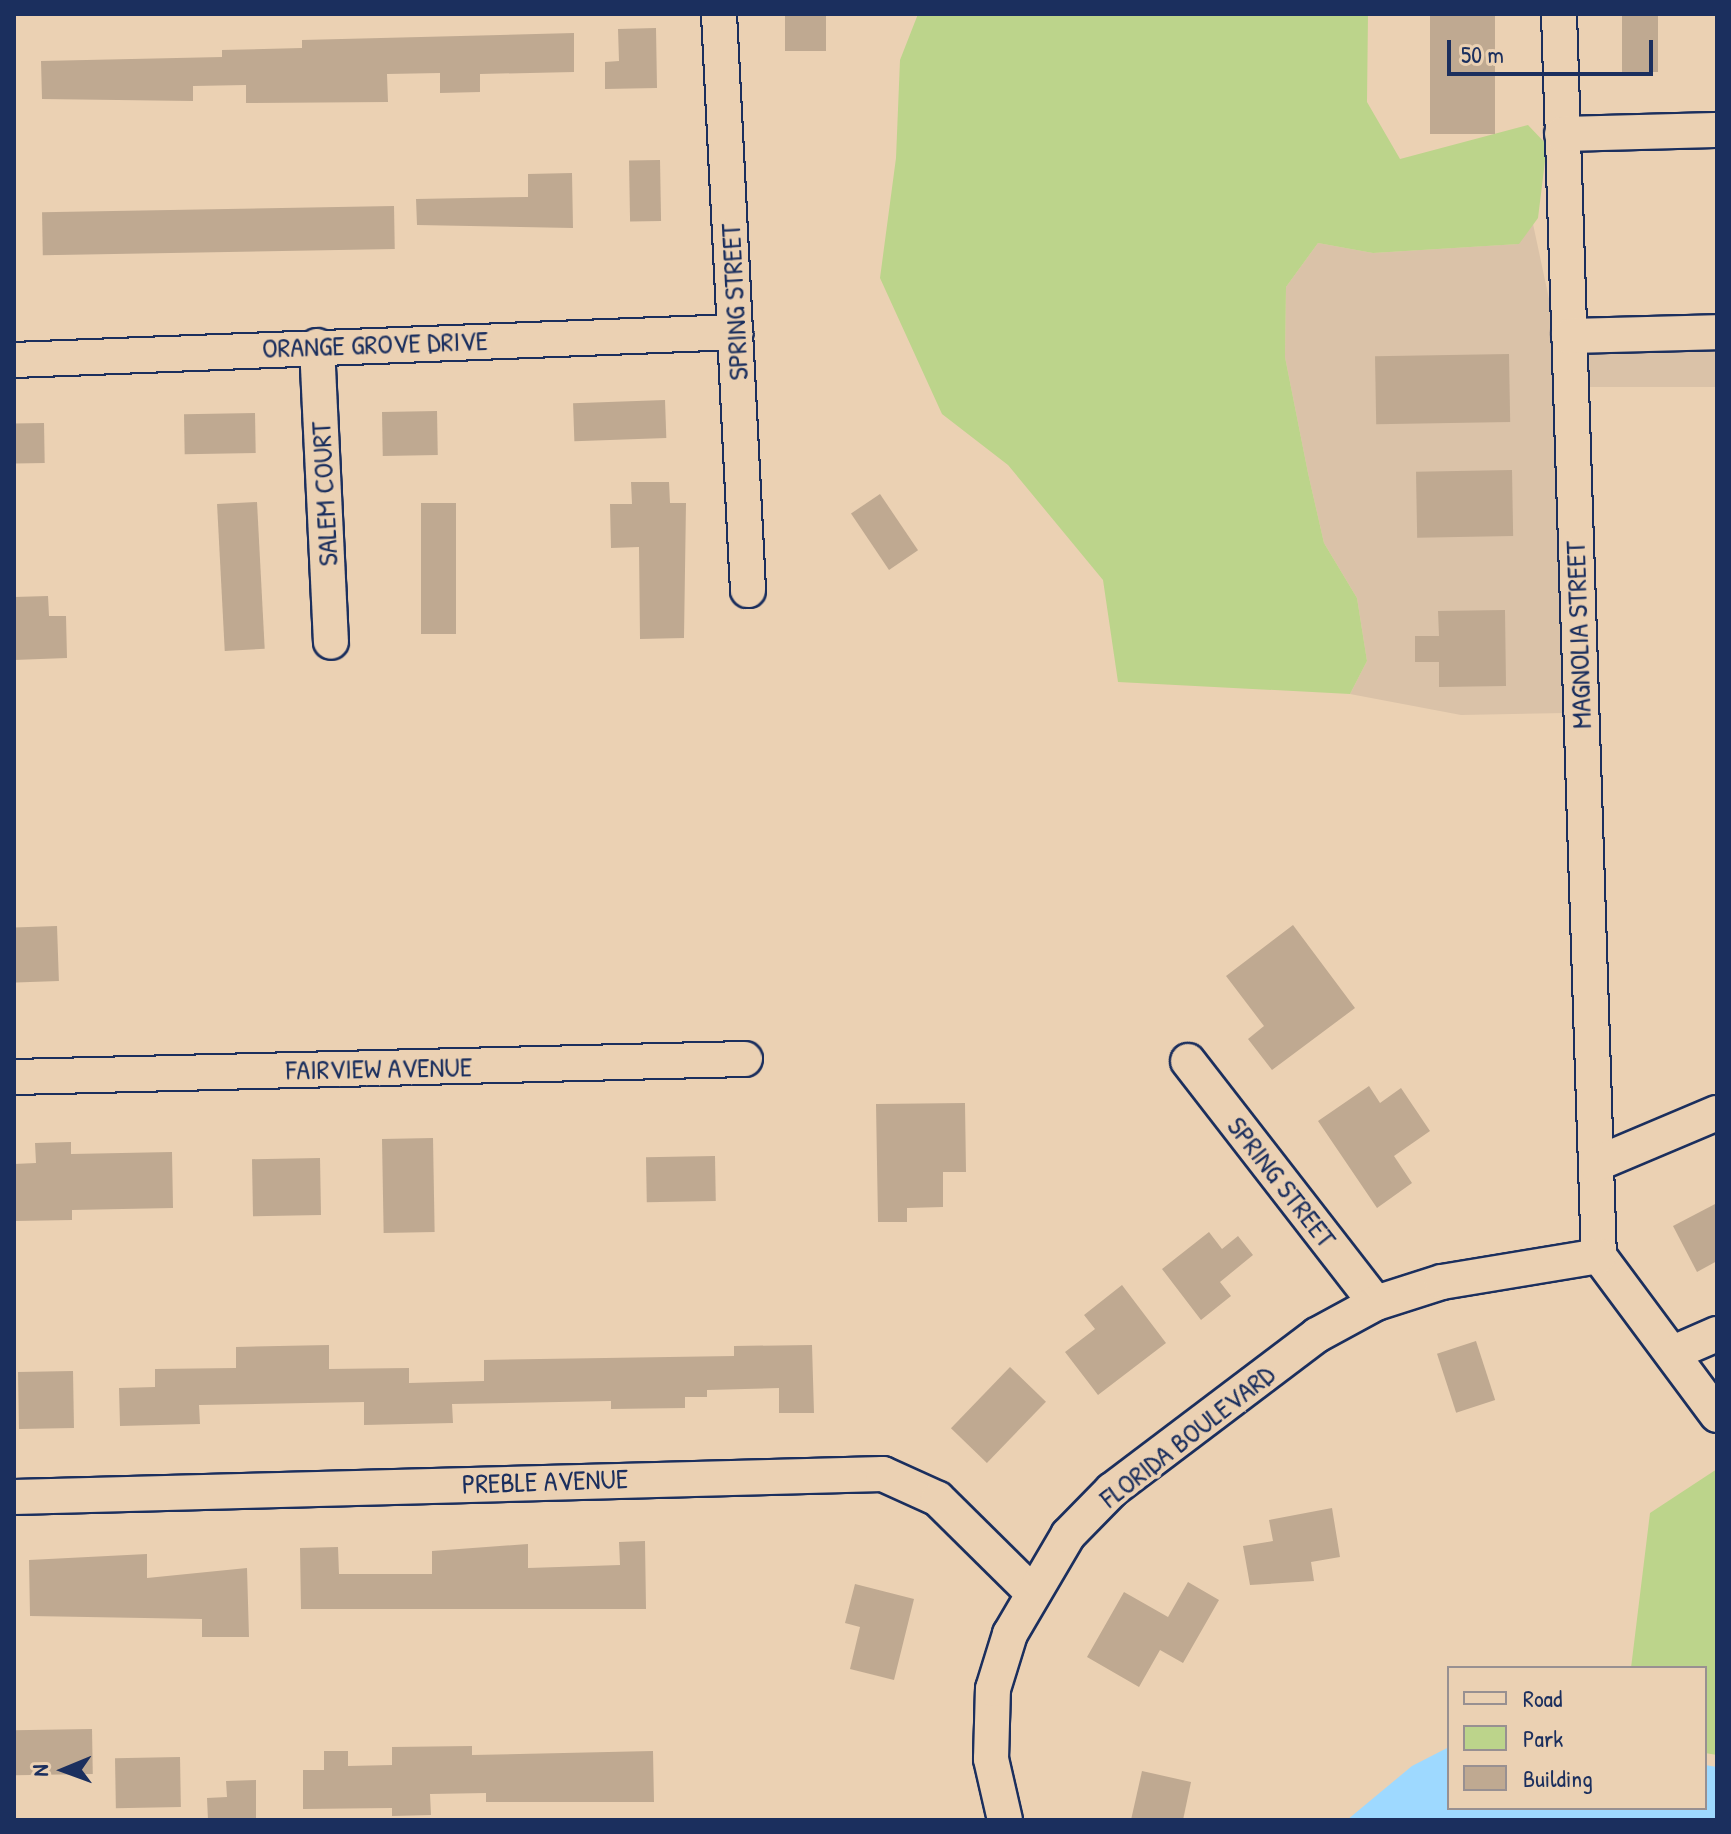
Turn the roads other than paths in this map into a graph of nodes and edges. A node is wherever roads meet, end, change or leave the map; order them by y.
1 (719, 14) edge
2 (1559, 14) edge
3 (1717, 130) edge
4 (1562, 134) junction
5 (735, 332) junction
6 (1717, 332) edge
7 (1569, 336) junction
8 (317, 346) junction
9 (14, 360) edge
10 (748, 590) dead end
11 (331, 642) dead end
12 (745, 1059) dead end
13 (1188, 1061) dead end
14 (14, 1077) edge
15 (1717, 1113) edge
16 (1596, 1164) junction
17 (1599, 1256) junction
18 (1376, 1303) junction
19 (1717, 1334) edge
20 (1673, 1353) junction
21 (1717, 1415) edge
22 (14, 1497) edge
23 (1031, 1591) junction
24 (1005, 1820) edge

1 - 5 street, SPRING STREET
2 - 4 street, MAGNOLIA STREET
3 - 4 street
4 - 7 street, MAGNOLIA STREET
5 - 8 street, ORANGE GROVE DRIVE
5 - 10 street, SPRING STREET
6 - 7 street
7 - 16 street, MAGNOLIA STREET
8 - 9 street, ORANGE GROVE DRIVE
8 - 11 street, SALEM COURT
12 - 14 street, FAIRVIEW AVENUE
13 - 18 street, SPRING STREET
15 - 16 street
16 - 17 street, MAGNOLIA STREET
17 - 18 street, FLORIDA BOULEVARD
17 - 20 street
18 - 23 street, FLORIDA BOULEVARD
19 - 20 street
20 - 21 street
22 - 23 street, PREBLE AVENUE
23 - 24 street, FLORIDA BOULEVARD

